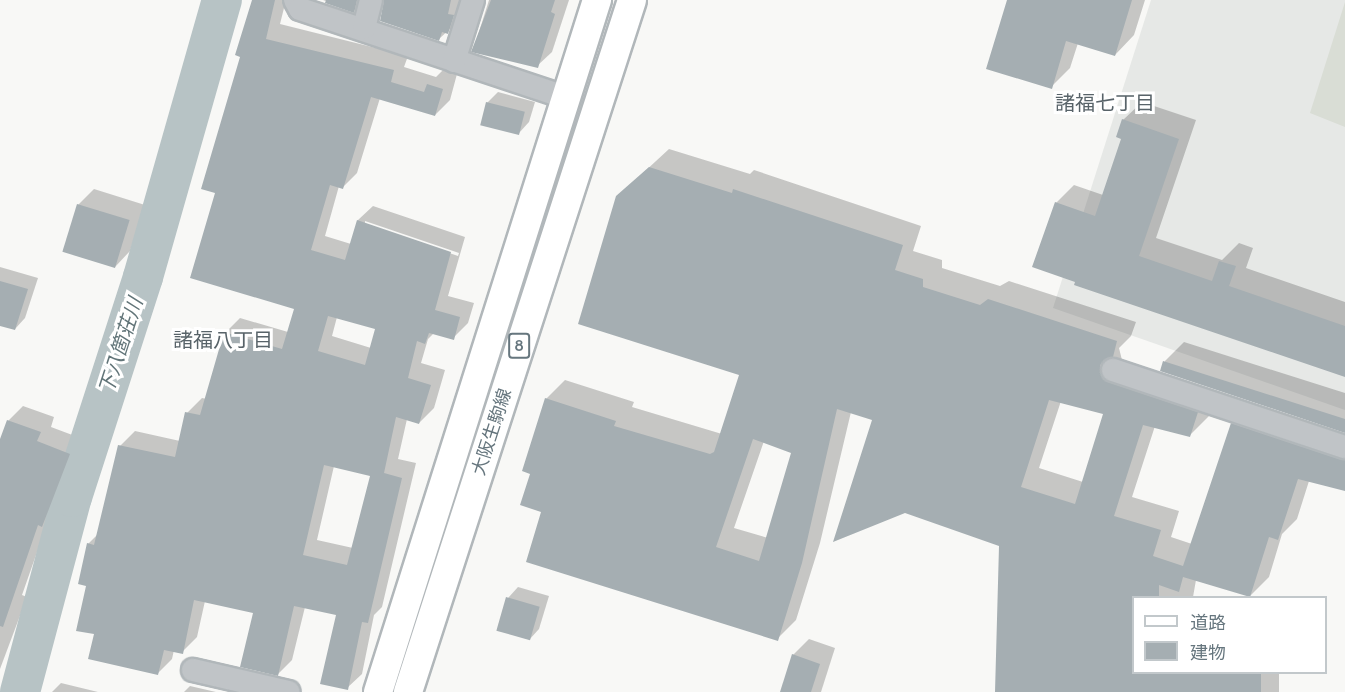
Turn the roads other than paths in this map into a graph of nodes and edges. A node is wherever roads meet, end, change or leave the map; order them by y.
1 (295, 0) edge
2 (371, 0) edge
3 (473, 0) edge
4 (597, 0) edge
5 (632, 0) edge
6 (364, 28) junction
7 (454, 61) junction
8 (568, 98) junction
9 (1113, 370) dead end
10 (1345, 447) edge
11 (193, 670) dead end
12 (230, 685) edge
13 (288, 692) edge
14 (378, 692) edge
15 (408, 692) edge

1 - 6 lane
2 - 6 lane
3 - 7 lane
4 - 8 main road, 大阪生駒線 / 8
5 - 15 main road, 大阪生駒線 / 8
6 - 7 lane
7 - 8 lane
8 - 14 main road, 大阪生駒線 / 8
9 - 10 lane
11 - 12 lane
12 - 13 lane

